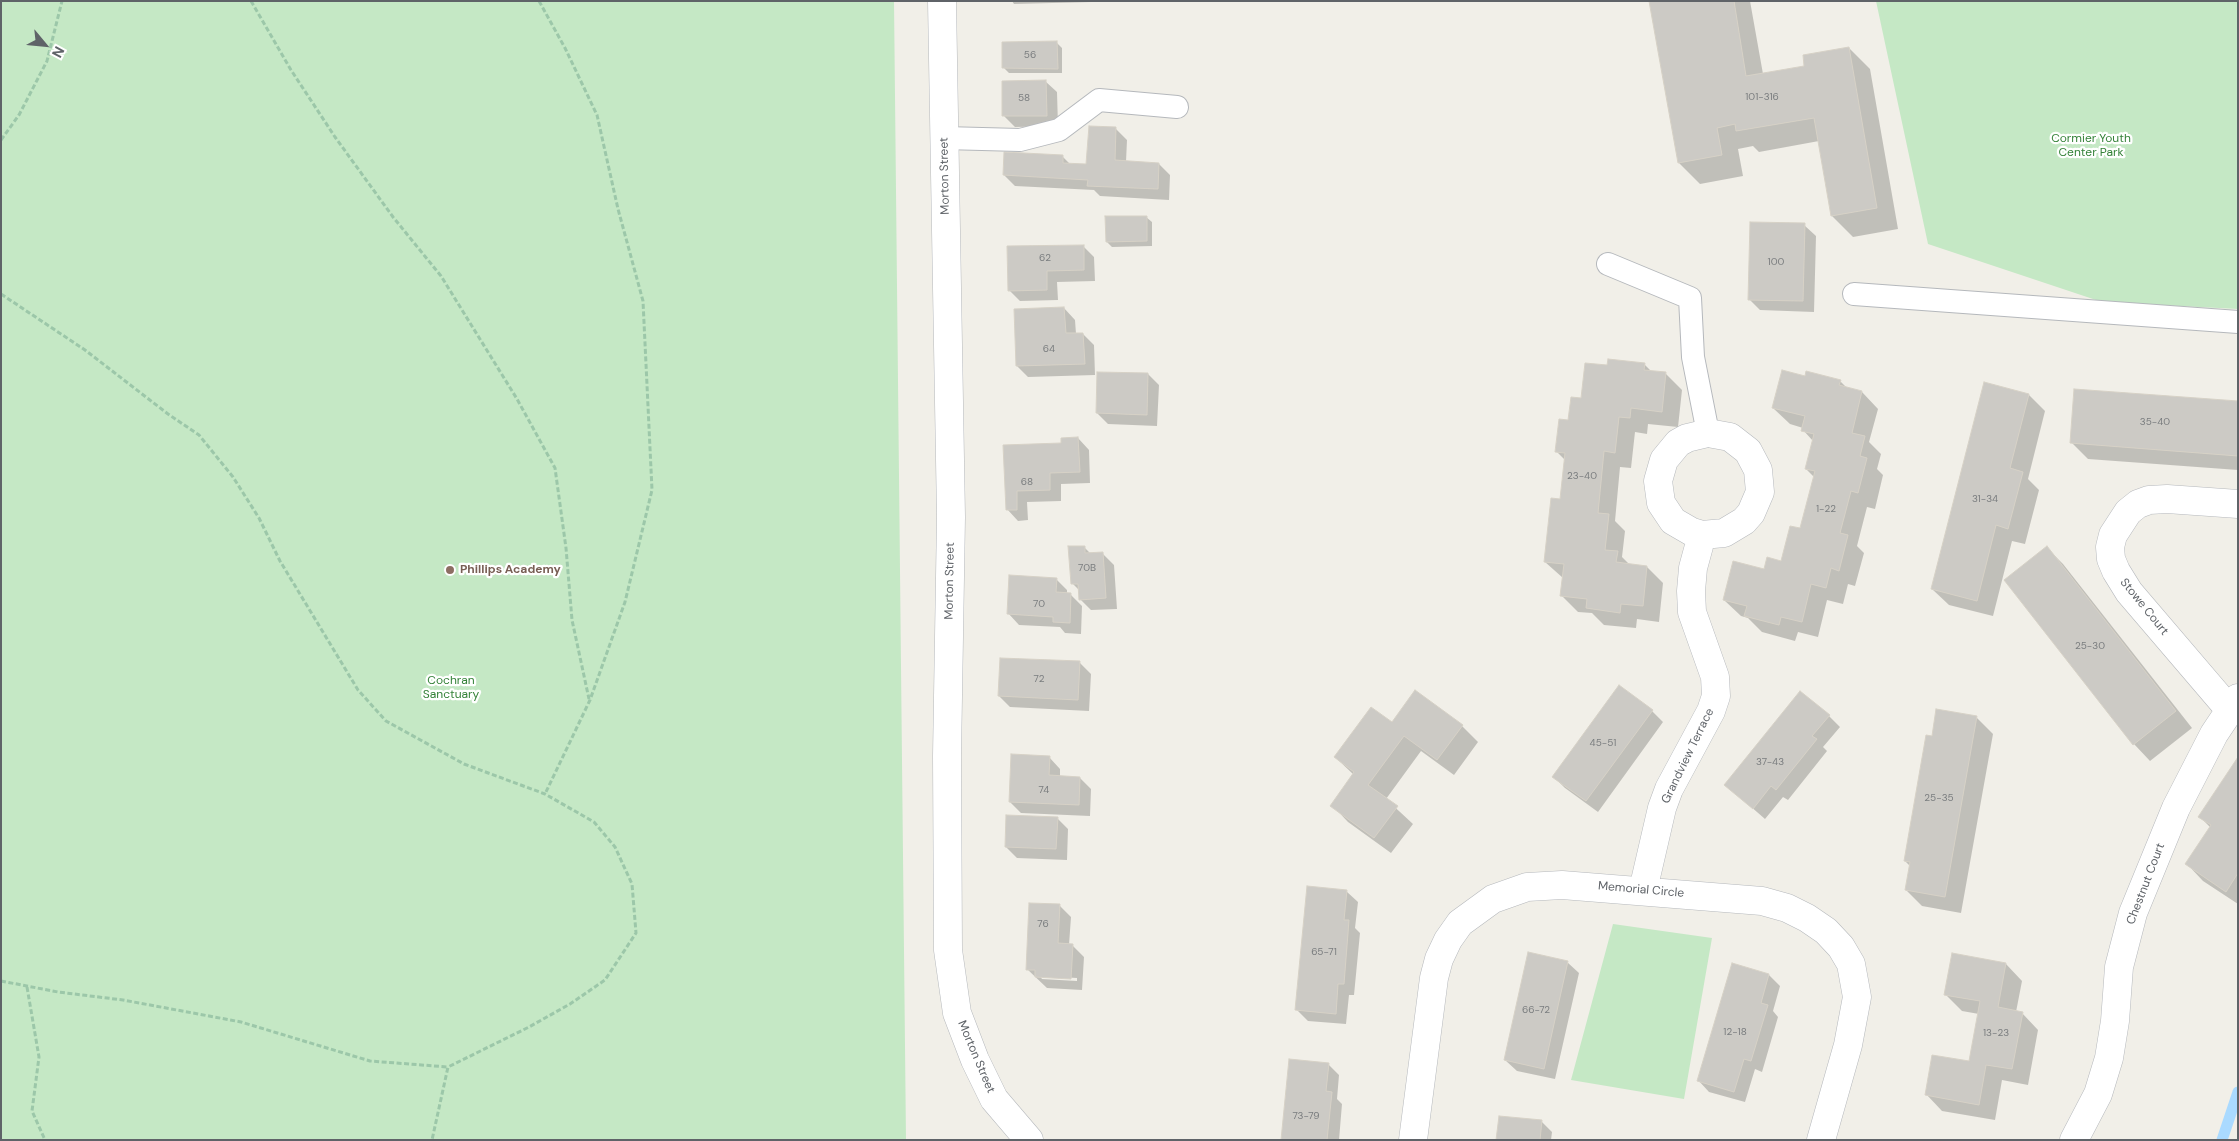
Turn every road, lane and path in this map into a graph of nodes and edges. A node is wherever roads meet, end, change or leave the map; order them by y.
1 (62, 1) edge
2 (251, 1) edge
3 (538, 1) edge
4 (942, 1) edge
5 (1177, 107) dead end
6 (944, 138) junction
7 (1, 140) edge
8 (1608, 264) dead end
9 (1, 294) edge
10 (1854, 294) dead end
11 (2238, 322) edge
12 (1708, 432) junction
13 (2238, 504) edge
14 (1702, 535) junction
15 (590, 700) junction
16 (2234, 703) edge
17 (545, 794) junction
18 (1643, 890) junction
19 (1, 982) edge
20 (28, 987) junction
21 (448, 1067) junction
22 (45, 1140) edge
23 (432, 1140) edge
24 (1029, 1140) edge
25 (1412, 1140) edge
26 (1821, 1140) edge
27 (2074, 1140) edge

1 - 7 path
2 - 15 path
3 - 15 path
4 - 6 street, Morton Street
5 - 6 lane
6 - 24 street, Morton Street
8 - 12 lane
9 - 17 path
10 - 11 lane
12 - 14 street
12 - 14 street
13 - 16 street, Stowe Court
14 - 18 street, Grandview Terrace
15 - 17 path
16 - 27 street, Chestnut Court
17 - 21 path
18 - 25 street, Memorial Circle
18 - 26 street, Memorial Circle
19 - 20 path
20 - 21 path
20 - 22 path
21 - 23 path

